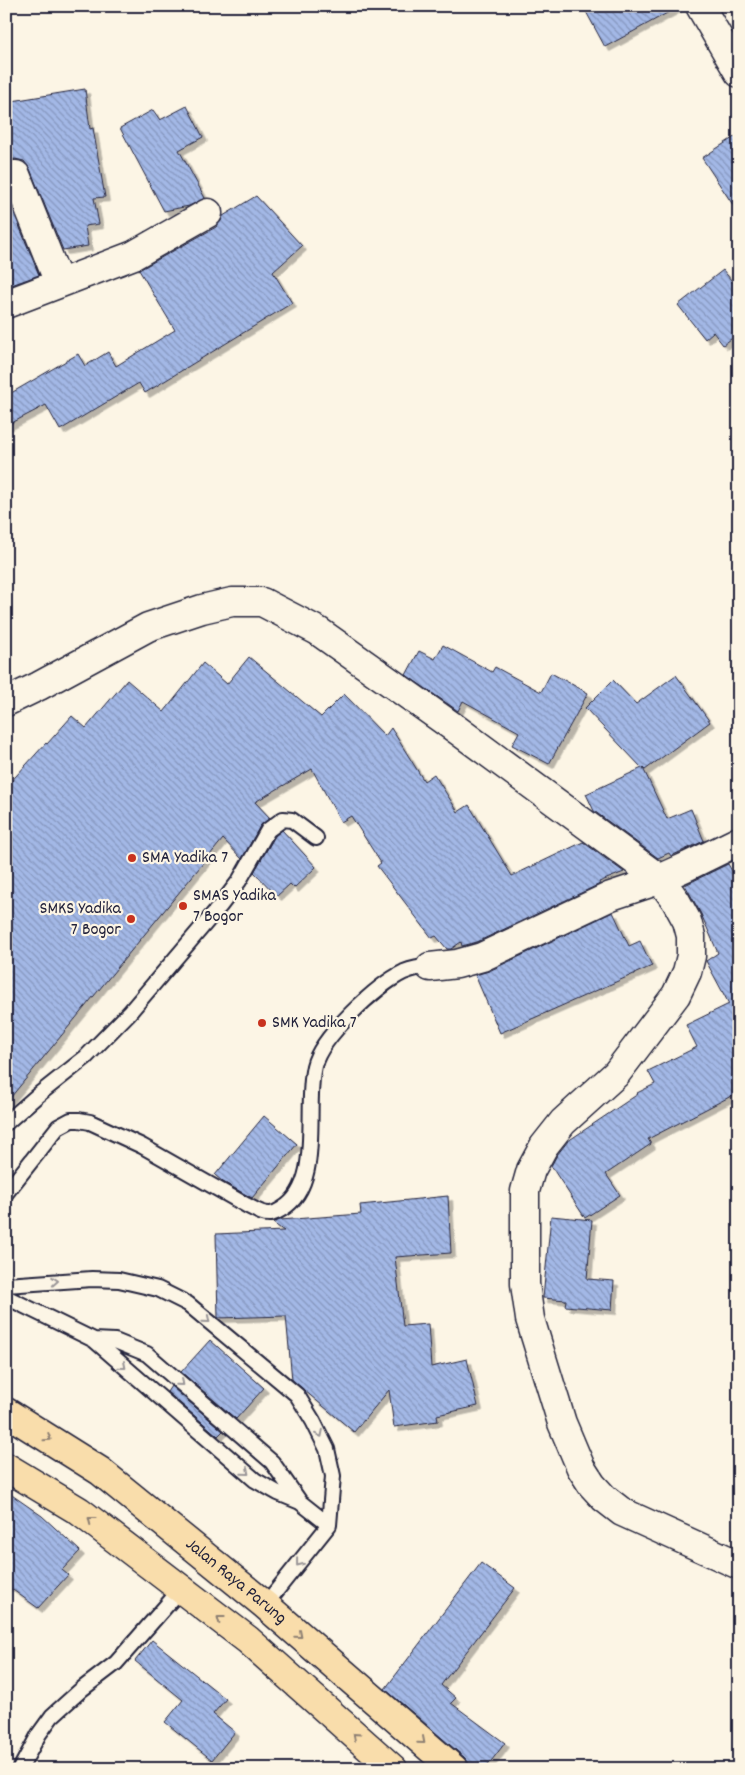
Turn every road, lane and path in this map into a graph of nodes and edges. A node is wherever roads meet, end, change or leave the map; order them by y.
1 (700, 6) edge
2 (739, 73) edge
3 (6, 176) edge
4 (208, 213) dead end
5 (59, 283) junction
6 (6, 304) edge
7 (6, 702) edge
8 (316, 838) dead end
9 (739, 840) edge
10 (660, 879) junction
11 (430, 967) joint
12 (6, 1123) edge
13 (6, 1193) edge
14 (6, 1285) edge
15 (6, 1297) edge
16 (94, 1340) junction
17 (6, 1412) edge
18 (6, 1467) edge
19 (300, 1502) junction
20 (329, 1525) junction
21 (739, 1565) edge
22 (181, 1590) junction
23 (265, 1606) junction
24 (248, 1640) junction
25 (20, 1769) edge
26 (393, 1769) edge
27 (454, 1769) edge

1 - 2 street
3 - 5 street
4 - 5 street
5 - 6 street
7 - 10 street
8 - 12 lane
9 - 10 street
10 - 11 street
10 - 21 street
11 - 13 lane
14 -> 20 lane
15 - 16 lane
16 -> 19 lane
16 -> 19 lane
17 -> 23 highway, Jalan Raya Parung
22 -> 18 highway, Jalan Raya Parung
19 - 20 lane
20 -> 23 lane
24 -> 22 highway, Jalan Raya Parung
22 - 25 lane
23 - 24 highway
23 -> 27 highway, Jalan Raya Parung
26 -> 24 highway, Jalan Raya Parung

